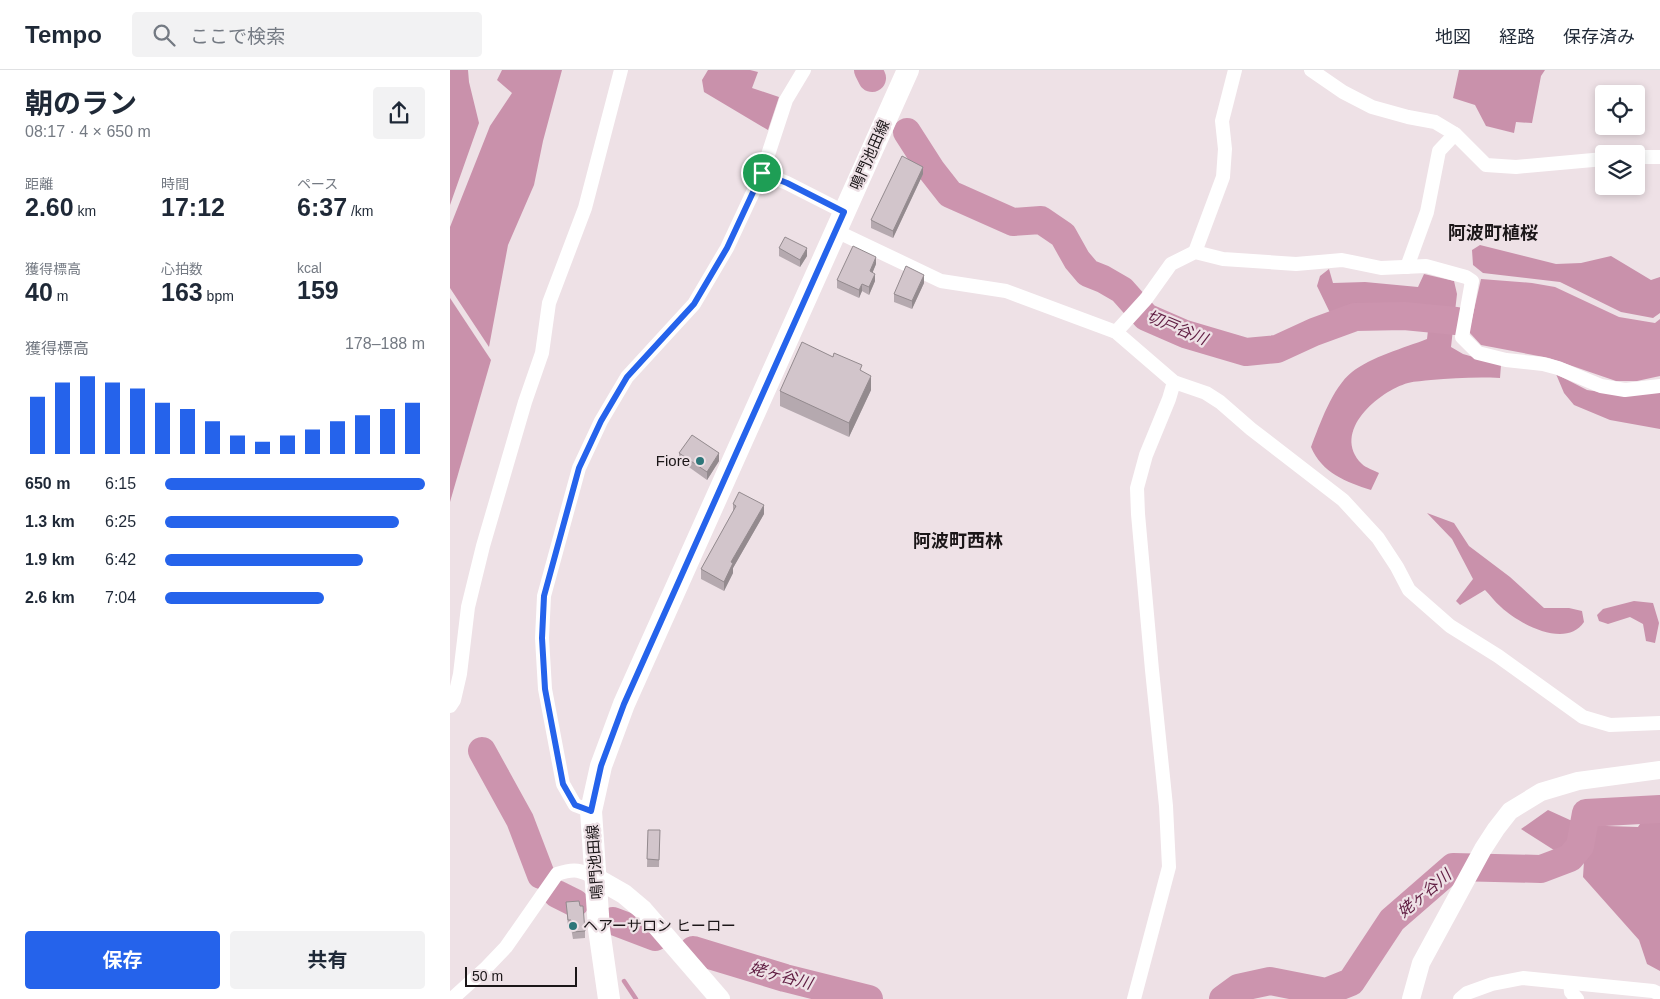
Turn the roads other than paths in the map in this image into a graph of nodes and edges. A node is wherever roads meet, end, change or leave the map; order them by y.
1 (621, 70) edge
2 (804, 70) edge
3 (908, 70) edge
4 (1235, 70) edge
5 (1311, 70) edge
6 (1455, 134) junction
7 (1645, 157) edge
8 (1660, 157) edge
9 (1595, 160) edge
10 (762, 173) junction
11 (840, 221) junction
12 (1195, 252) junction
13 (1407, 266) junction
14 (1116, 332) junction
15 (1174, 382) junction
16 (1660, 386) edge
17 (450, 706) edge
18 (1660, 723) edge
19 (1660, 770) edge
20 (591, 811) junction
21 (596, 878) junction
22 (1570, 983) junction
23 (1660, 994) edge
24 (452, 999) edge
25 (609, 999) edge
26 (720, 999) edge
27 (1134, 999) edge
28 (1411, 999) edge
29 (1460, 999) edge
30 (1577, 999) edge

1 - 17 street
2 - 10 street
3 - 11 main road, 鳴門池田線
4 - 12 street
5 - 6 street
6 - 9 street
6 - 13 street
7 - 8 street
10 - 11 street
10 - 20 street
11 - 14 street
11 - 20 main road, 鳴門池田線
12 - 13 street
12 - 14 street
13 - 16 street
14 - 15 street
15 - 18 street
15 - 27 street
19 - 28 street
20 - 21 main road, 鳴門池田線
21 - 24 street
21 - 25 main road, 鳴門池田線
21 - 26 main road
22 - 23 street
22 - 29 street
22 - 30 street

